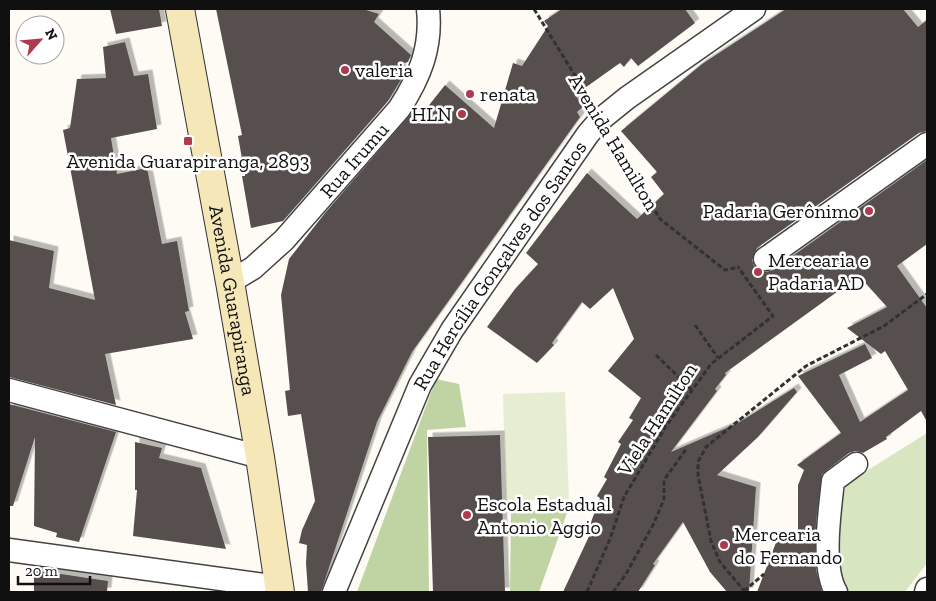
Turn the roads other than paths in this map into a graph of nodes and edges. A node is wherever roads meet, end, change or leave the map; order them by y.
1 (180, 9) edge
2 (428, 9) edge
3 (754, 9) edge
4 (927, 144) edge
5 (765, 260) dead end
6 (230, 282) junction
7 (9, 390) edge
8 (260, 457) junction
9 (856, 464) dead end
10 (9, 550) edge
11 (280, 589) edge
12 (334, 592) edge
13 (836, 592) edge

1 - 6 main road, Avenida Guarapiranga
2 - 6 street, Rua Irumu
3 - 12 street, Rua Hercília Gonçalves dos Santos
4 - 5 street
6 - 8 main road, Avenida Guarapiranga
7 - 8 street
8 - 11 main road, Avenida Guarapiranga
9 - 13 street
10 - 11 street

